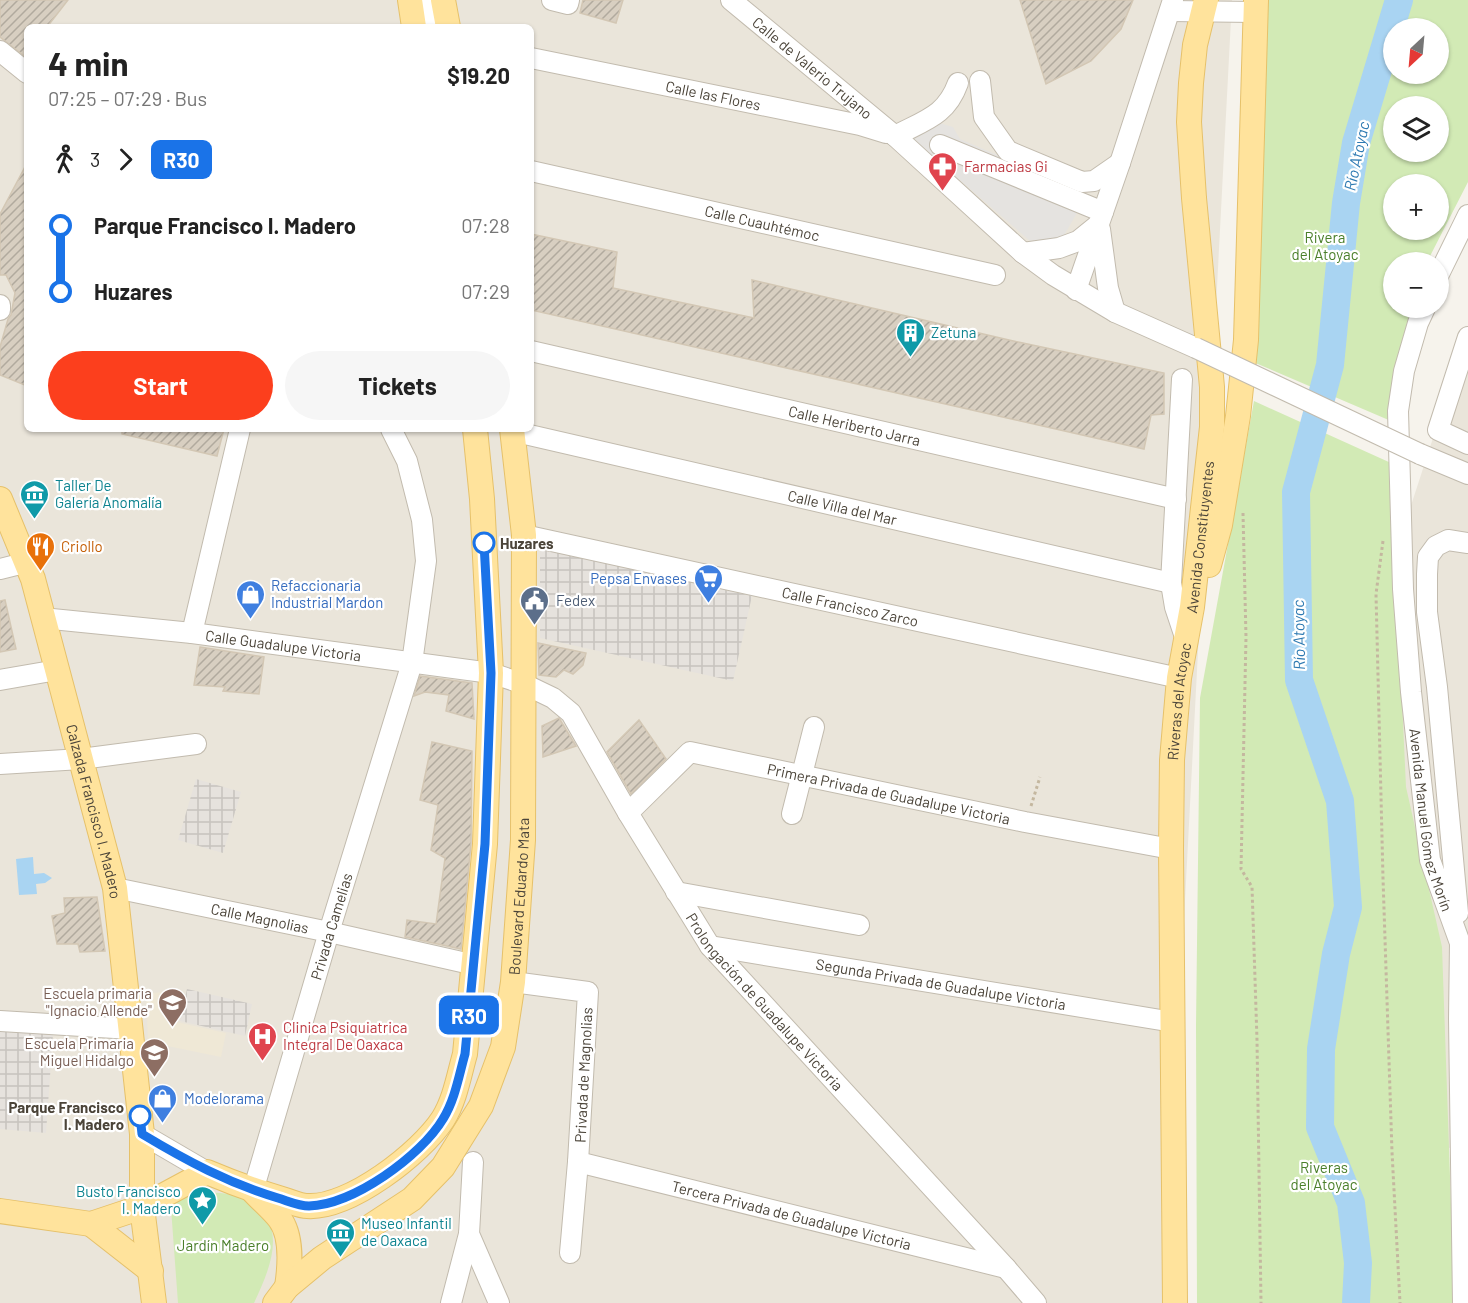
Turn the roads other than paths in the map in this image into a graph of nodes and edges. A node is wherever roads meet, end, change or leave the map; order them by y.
1 (410, 0) edge
2 (430, 0) edge
3 (443, 0) edge
4 (552, 0) edge
5 (569, 0) edge
6 (730, 0) edge
7 (1171, 5) edge
8 (1204, 6) edge
9 (1255, 6) edge
10 (414, 24) edge
11 (426, 24) edge
12 (447, 24) edge
13 (0, 51) edge
14 (534, 58) edge
15 (24, 71) edge
16 (980, 81) dead end
17 (958, 83) dead end
18 (895, 136) junction
19 (940, 145) dead end
20 (1120, 163) junction
21 (534, 172) edge
22 (1468, 215) edge
23 (1101, 218) junction
24 (1023, 253) junction
25 (1449, 254) edge
26 (995, 275) dead end
27 (1076, 290) junction
28 (0, 305) edge
29 (0, 310) edge
30 (1115, 312) junction
31 (1420, 318) edge
32 (1468, 340) edge
33 (534, 352) edge
34 (1182, 379) dead end
35 (239, 432) edge
36 (393, 432) edge
37 (475, 432) edge
38 (512, 432) edge
39 (521, 432) edge
40 (1468, 444) edge
41 (1468, 474) edge
42 (0, 499) edge
43 (1176, 499) junction
44 (524, 535) junction
45 (1468, 543) edge
46 (28, 562) junction
47 (0, 568) edge
48 (1172, 583) junction
49 (1192, 607) junction
50 (42, 618) junction
51 (192, 633) junction
52 (1185, 637) junction
53 (412, 663) junction
54 (57, 670) junction
55 (491, 673) junction
56 (1179, 678) junction
57 (0, 680) edge
58 (524, 684) junction
59 (814, 727) dead end
60 (196, 744) dead end
61 (81, 759) junction
62 (0, 764) edge
63 (801, 777) junction
64 (628, 813) junction
65 (792, 814) dead end
66 (1171, 849) junction
67 (115, 888) junction
68 (676, 892) junction
69 (859, 925) dead end
70 (329, 932) junction
71 (1460, 943) junction
72 (710, 946) junction
73 (475, 965) junction
74 (513, 982) junction
75 (1463, 1019) edge
76 (0, 1021) edge
77 (1173, 1022) junction
78 (131, 1029) junction
79 (142, 1134) junction
80 (473, 1162) dead end
81 (578, 1162) junction
82 (207, 1172) junction
83 (364, 1188) junction
84 (253, 1191) junction
85 (1464, 1200) edge
86 (142, 1207) junction
87 (0, 1211) edge
88 (381, 1218) junction
89 (91, 1224) junction
90 (469, 1234) junction
91 (570, 1253) dead end
92 (1006, 1268) junction
93 (1466, 1270) edge
94 (151, 1271) junction
95 (281, 1295) edge
96 (154, 1303) edge
97 (451, 1303) edge
98 (499, 1303) edge
99 (1036, 1303) edge
100 (1175, 1303) edge
101 (1463, 1303) edge

1 - 10 main road
2 - 11 street
3 - 12 main road
4 - 5 street
6 - 18 street, Calle de Valerio Trujano
7 - 8 street
7 - 20 street
8 - 9 street
8 - 49 main road, Avenida Constituyentes
9 - 49 main road, Avenida Constituyentes
13 - 15 street
14 - 18 street, Calle las Flores
16 - 20 street
17 - 18 street
18 - 24 street, Calle de Valerio Trujano
19 - 23 street
20 - 23 street
21 - 26 street, Calle Cuauhtémoc
22 - 25 street
23 - 24 street
23 - 27 street
23 - 30 street
24 - 27 street, Calle de Valerio Trujano
27 - 30 street, Calle de Valerio Trujano
28 - 29 street
30 - 41 street, Calle de Valerio Trujano, bridge
31 - 71 street, Avenida Manuel Gómez Morín
32 - 40 street
33 - 43 street, Calle Heriberto Jarra
34 - 43 street
35 - 51 street
36 - 53 street, Privada Camelias
37 - 55 main road
38 - 44 main road, Boulevard Eduardo Mata
39 - 48 street, Calle Villa del Mar
42 - 46 main road, Calzada Francisco I. Madero
43 - 48 street
44 - 56 street, Calle Francisco Zarco
44 - 58 main road, Boulevard Eduardo Mata
45 - 71 street
46 - 47 street
46 - 50 main road, Calzada Francisco I. Madero
48 - 52 street
49 - 52 main road, Riveras del Atoyac
50 - 51 street, Calle Guadalupe Victoria
50 - 54 main road, Calzada Francisco I. Madero
51 - 53 street, Calle Guadalupe Victoria
52 - 56 main road, Riveras del Atoyac
53 - 55 street, Calle Guadalupe Victoria
53 - 70 street, Privada Camelias
54 - 57 street
54 - 61 main road, Calzada Francisco I. Madero
55 - 58 street, Calle Guadalupe Victoria
55 - 73 main road
56 - 66 main road, Riveras del Atoyac
58 - 64 street, Prolongación de Guadalupe Victoria
58 - 74 main road, Boulevard Eduardo Mata
59 - 63 street
60 - 61 street
61 - 62 street
61 - 67 main road, Calzada Francisco I. Madero
63 - 64 street, Primera Privada de Guadalupe Victoria
63 - 65 street
63 - 66 street, Primera Privada de Guadalupe Victoria
64 - 68 street, Prolongación de Guadalupe Victoria
66 - 77 main road, Riveras del Atoyac
67 - 70 street, Calle Magnolias
67 - 78 main road, Calzada Francisco I. Madero
68 - 69 street
68 - 72 street, Prolongación de Guadalupe Victoria
70 - 73 street, Calle Magnolias
70 - 84 street, Privada Camelias
71 - 75 street, Avenida Manuel Gómez Morín
72 - 77 street, Segunda Privada de Guadalupe Victoria
72 - 92 street, Prolongación de Guadalupe Victoria
73 - 83 main road
74 - 81 street, Privada de Magnolias
74 - 88 main road, Boulevard Eduardo Mata
75 - 85 street, Avenida Manuel Gómez Morín
76 - 78 street
77 - 100 main road, Riveras del Atoyac
78 - 79 main road, Calzada Francisco I. Madero
79 - 82 street
79 - 86 main road, Calzada Francisco I. Madero
80 - 90 street
81 - 91 street
81 - 92 street, Tercera Privada de Guadalupe Victoria
82 - 84 main road
82 - 86 main road
83 - 84 main road
83 - 88 main road
84 - 95 main road
85 - 93 street, Avenida Manuel Gómez Morín
86 - 89 main road
86 - 94 main road, Calzada Francisco I. Madero
87 - 89 main road
88 - 95 main road, Boulevard Eduardo Mata
89 - 94 main road
90 - 97 street
90 - 98 street
92 - 99 street, Prolongación de Guadalupe Victoria
93 - 101 street, Avenida Manuel Gómez Morín
94 - 96 main road, Calzada Francisco I. Madero

